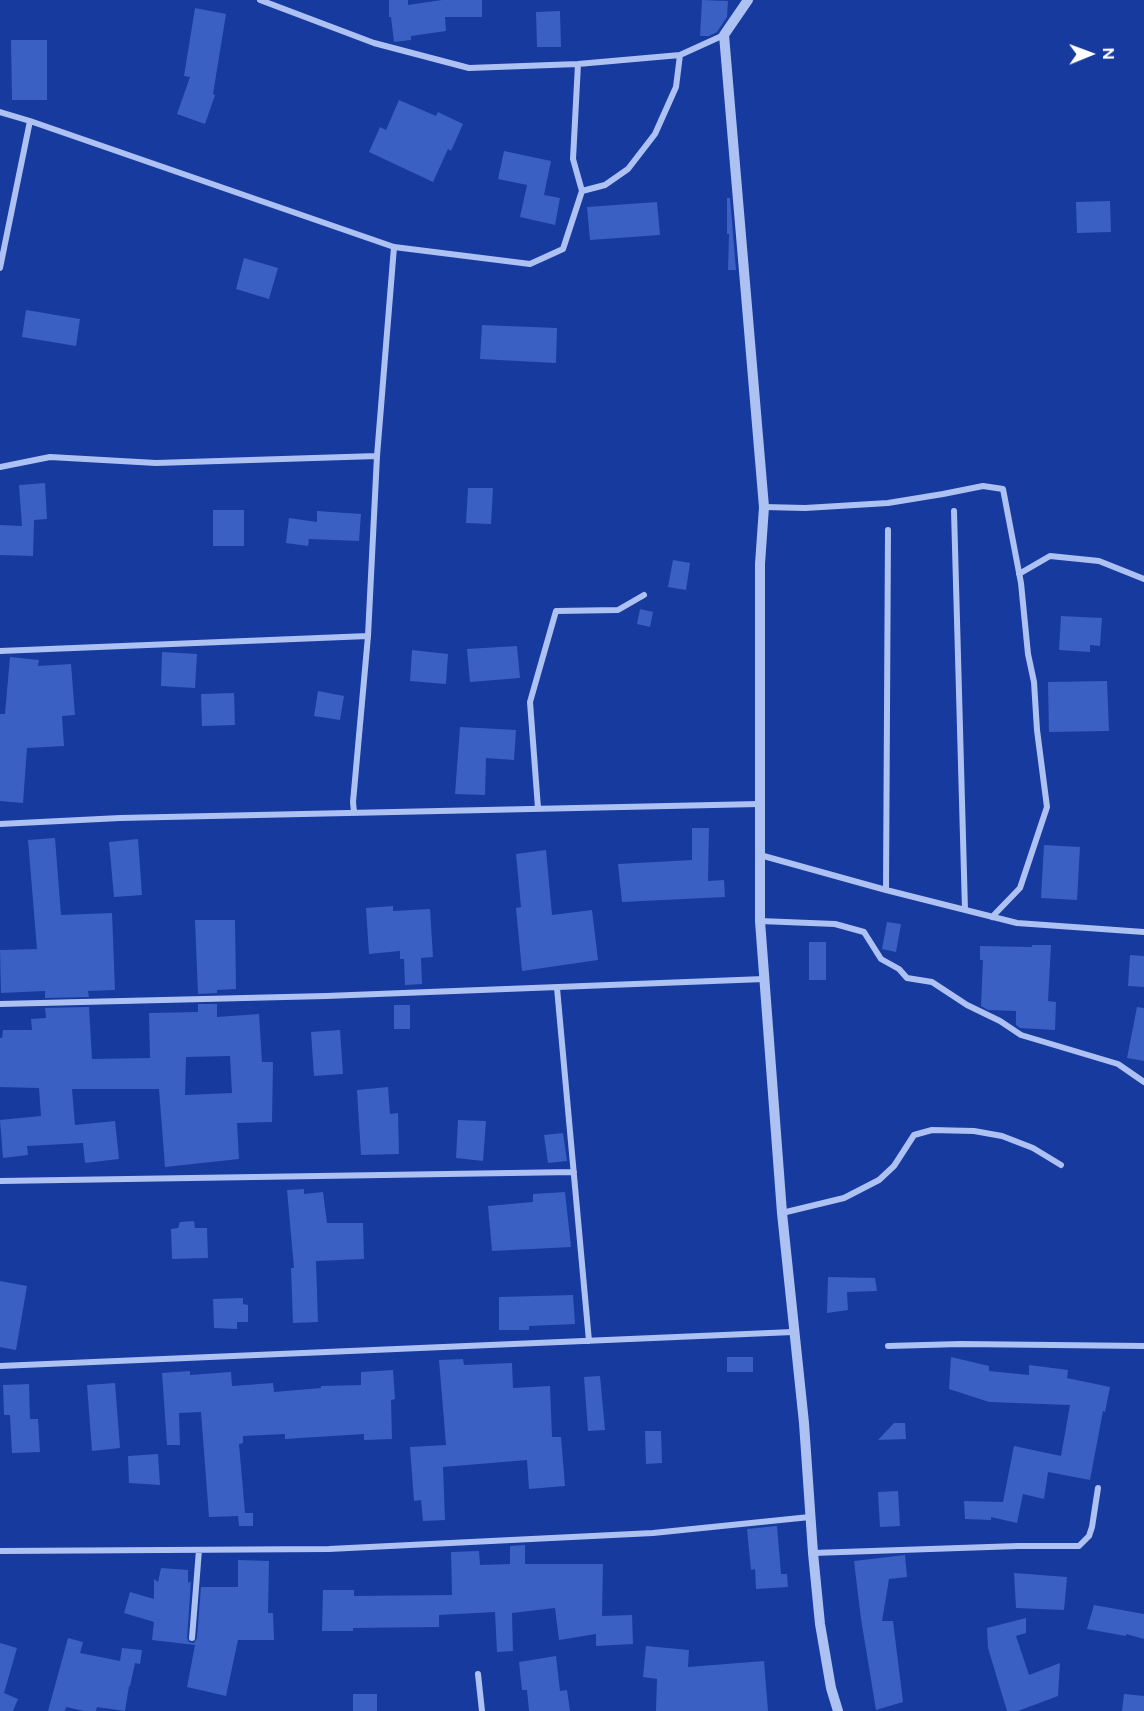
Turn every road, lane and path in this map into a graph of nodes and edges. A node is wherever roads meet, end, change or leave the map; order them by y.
1 (260, 0) edge
2 (747, 0) edge
3 (724, 35) junction
4 (680, 55) junction
5 (578, 64) junction
6 (0, 112) edge
7 (30, 121) junction
8 (582, 190) junction
9 (394, 247) junction
10 (0, 268) edge
11 (377, 456) junction
12 (0, 466) edge
13 (764, 507) junction
14 (954, 511) dead end
15 (888, 530) dead end
16 (1019, 574) junction
17 (1144, 579) edge
18 (644, 595) dead end
19 (368, 636) junction
20 (0, 651) edge
21 (759, 804) junction
22 (538, 808) junction
23 (354, 812) junction
24 (0, 824) edge
25 (759, 855) junction
26 (886, 890) junction
27 (965, 910) junction
28 (992, 917) junction
29 (760, 921) junction
30 (1144, 932) edge
31 (764, 979) junction
32 (557, 988) junction
33 (0, 1004) edge
34 (1144, 1082) edge
35 (1061, 1165) dead end
36 (574, 1172) junction
37 (0, 1181) edge
38 (782, 1213) junction
39 (793, 1332) junction
40 (589, 1341) junction
41 (888, 1346) dead end
42 (1144, 1346) edge
43 (0, 1366) edge
44 (1098, 1488) dead end
45 (810, 1517) junction
46 (200, 1550) junction
47 (0, 1551) edge
48 (813, 1553) junction
49 (192, 1638) dead end
50 (478, 1674) dead end
51 (482, 1711) edge
52 (838, 1711) edge

1 - 5 street
2 - 3 street
3 - 4 street
3 - 13 street
4 - 5 street
4 - 8 street
5 - 8 street
6 - 7 street
7 - 9 street
7 - 10 street
8 - 9 street
9 - 11 street
11 - 12 street
11 - 19 street
13 - 16 street
13 - 21 street
14 - 27 street
15 - 26 street
16 - 17 street
16 - 28 street
18 - 22 street
19 - 20 street
19 - 23 street
21 - 22 street
21 - 25 street
22 - 23 street
23 - 24 street
25 - 26 street
25 - 29 street
26 - 27 street
27 - 28 street
28 - 30 street
29 - 31 street
29 - 34 street
31 - 32 street
31 - 38 street
32 - 33 street
32 - 36 street
35 - 38 street
36 - 37 street
36 - 40 street
38 - 39 street
39 - 40 street
39 - 45 street
40 - 43 street
41 - 42 street
44 - 48 street
45 - 46 street
45 - 48 street
46 - 47 street
46 - 49 street
48 - 52 street
50 - 51 street

